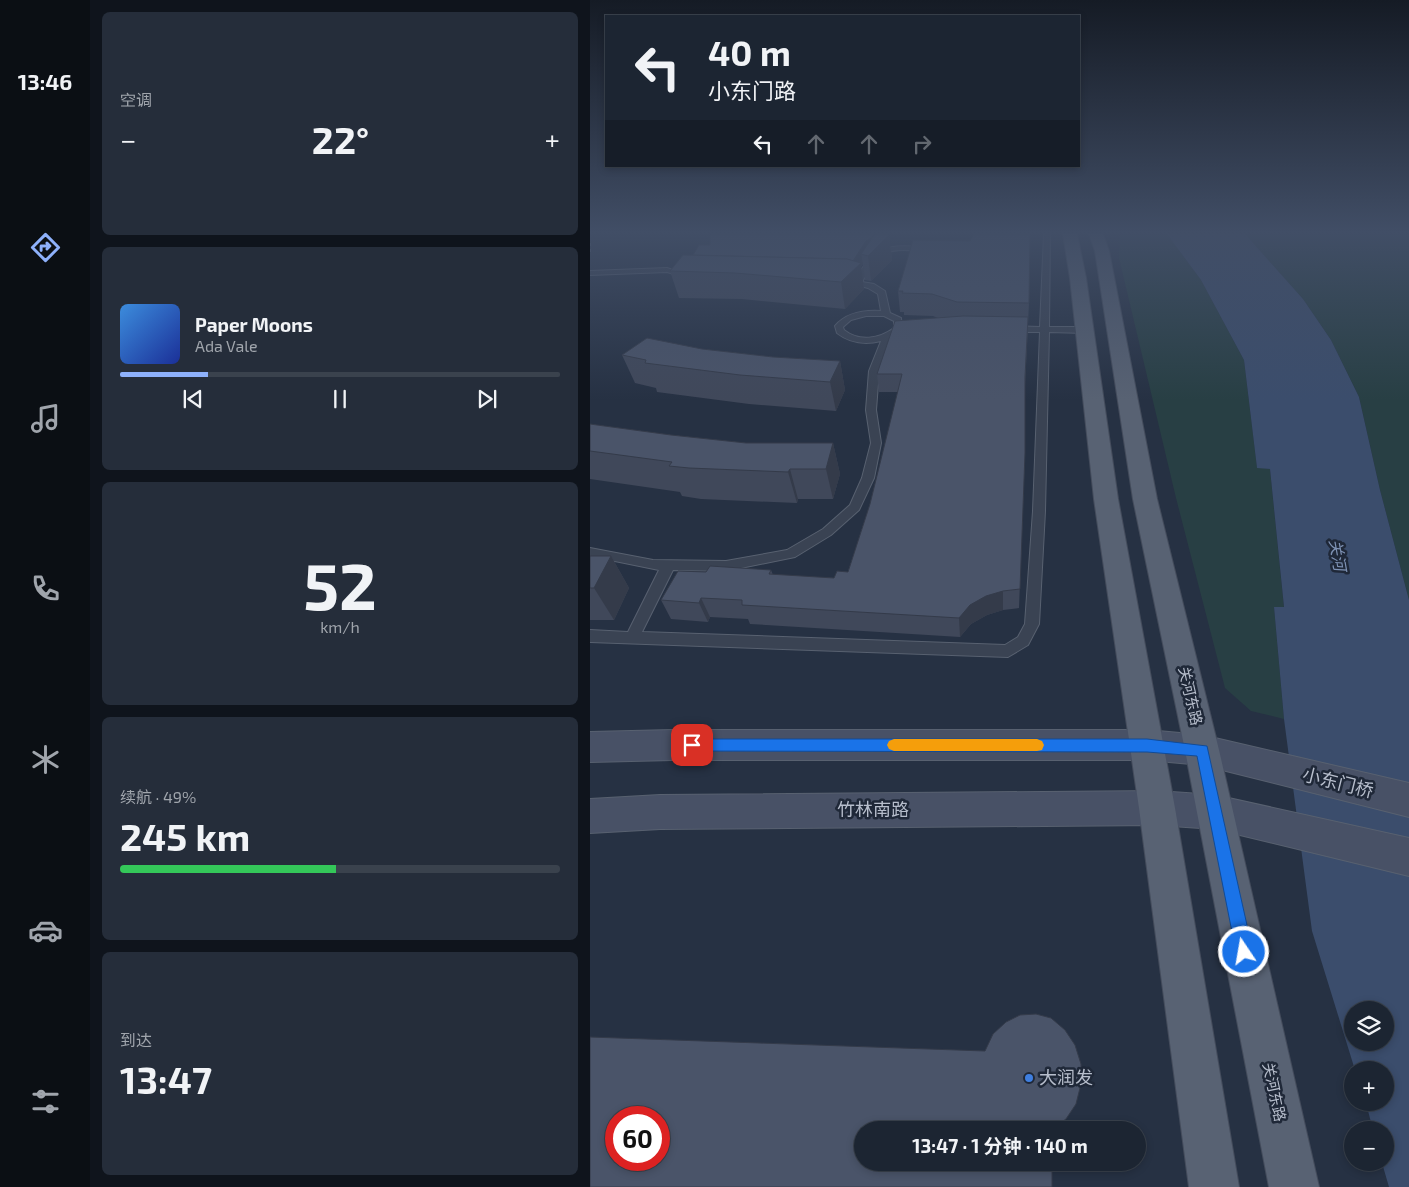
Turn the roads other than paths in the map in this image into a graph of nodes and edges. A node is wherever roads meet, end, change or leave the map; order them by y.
1 (876, 289) edge
2 (1046, 289) edge
3 (1079, 289) edge
4 (1109, 289) edge
5 (886, 314) junction
6 (999, 329) edge
7 (1044, 330) junction
8 (1085, 330) junction
9 (911, 333) edge
10 (890, 335) junction
11 (590, 552) edge
12 (668, 566) junction
13 (590, 636) edge
14 (632, 638) junction
15 (1147, 746) junction
16 (590, 747) edge
17 (1202, 750) junction
18 (1409, 800) edge
19 (1157, 808) junction
20 (1215, 812) junction
21 (590, 816) edge
22 (1409, 857) edge
23 (1214, 1187) edge
24 (1294, 1187) edge

1 - 5 lane
2 - 7 lane
3 - 8 main road
4 - 17 main road, 关河东路
5 - 10 lane
5 - 10 lane
6 - 7 lane
7 - 8 lane
7 - 14 lane
8 - 15 main road
9 - 10 lane
10 - 12 lane
11 - 12 lane
12 - 14 lane
13 - 14 lane
15 - 16 main road
15 - 17 main road, 小东门桥
15 - 19 main road
17 - 18 main road, 小东门桥
17 - 20 main road, 关河东路
19 - 20 main road, 竹林南路
19 - 21 main road, 竹林南路
19 - 23 main road
20 - 22 main road, 竹林南路
20 - 24 main road, 关河东路

